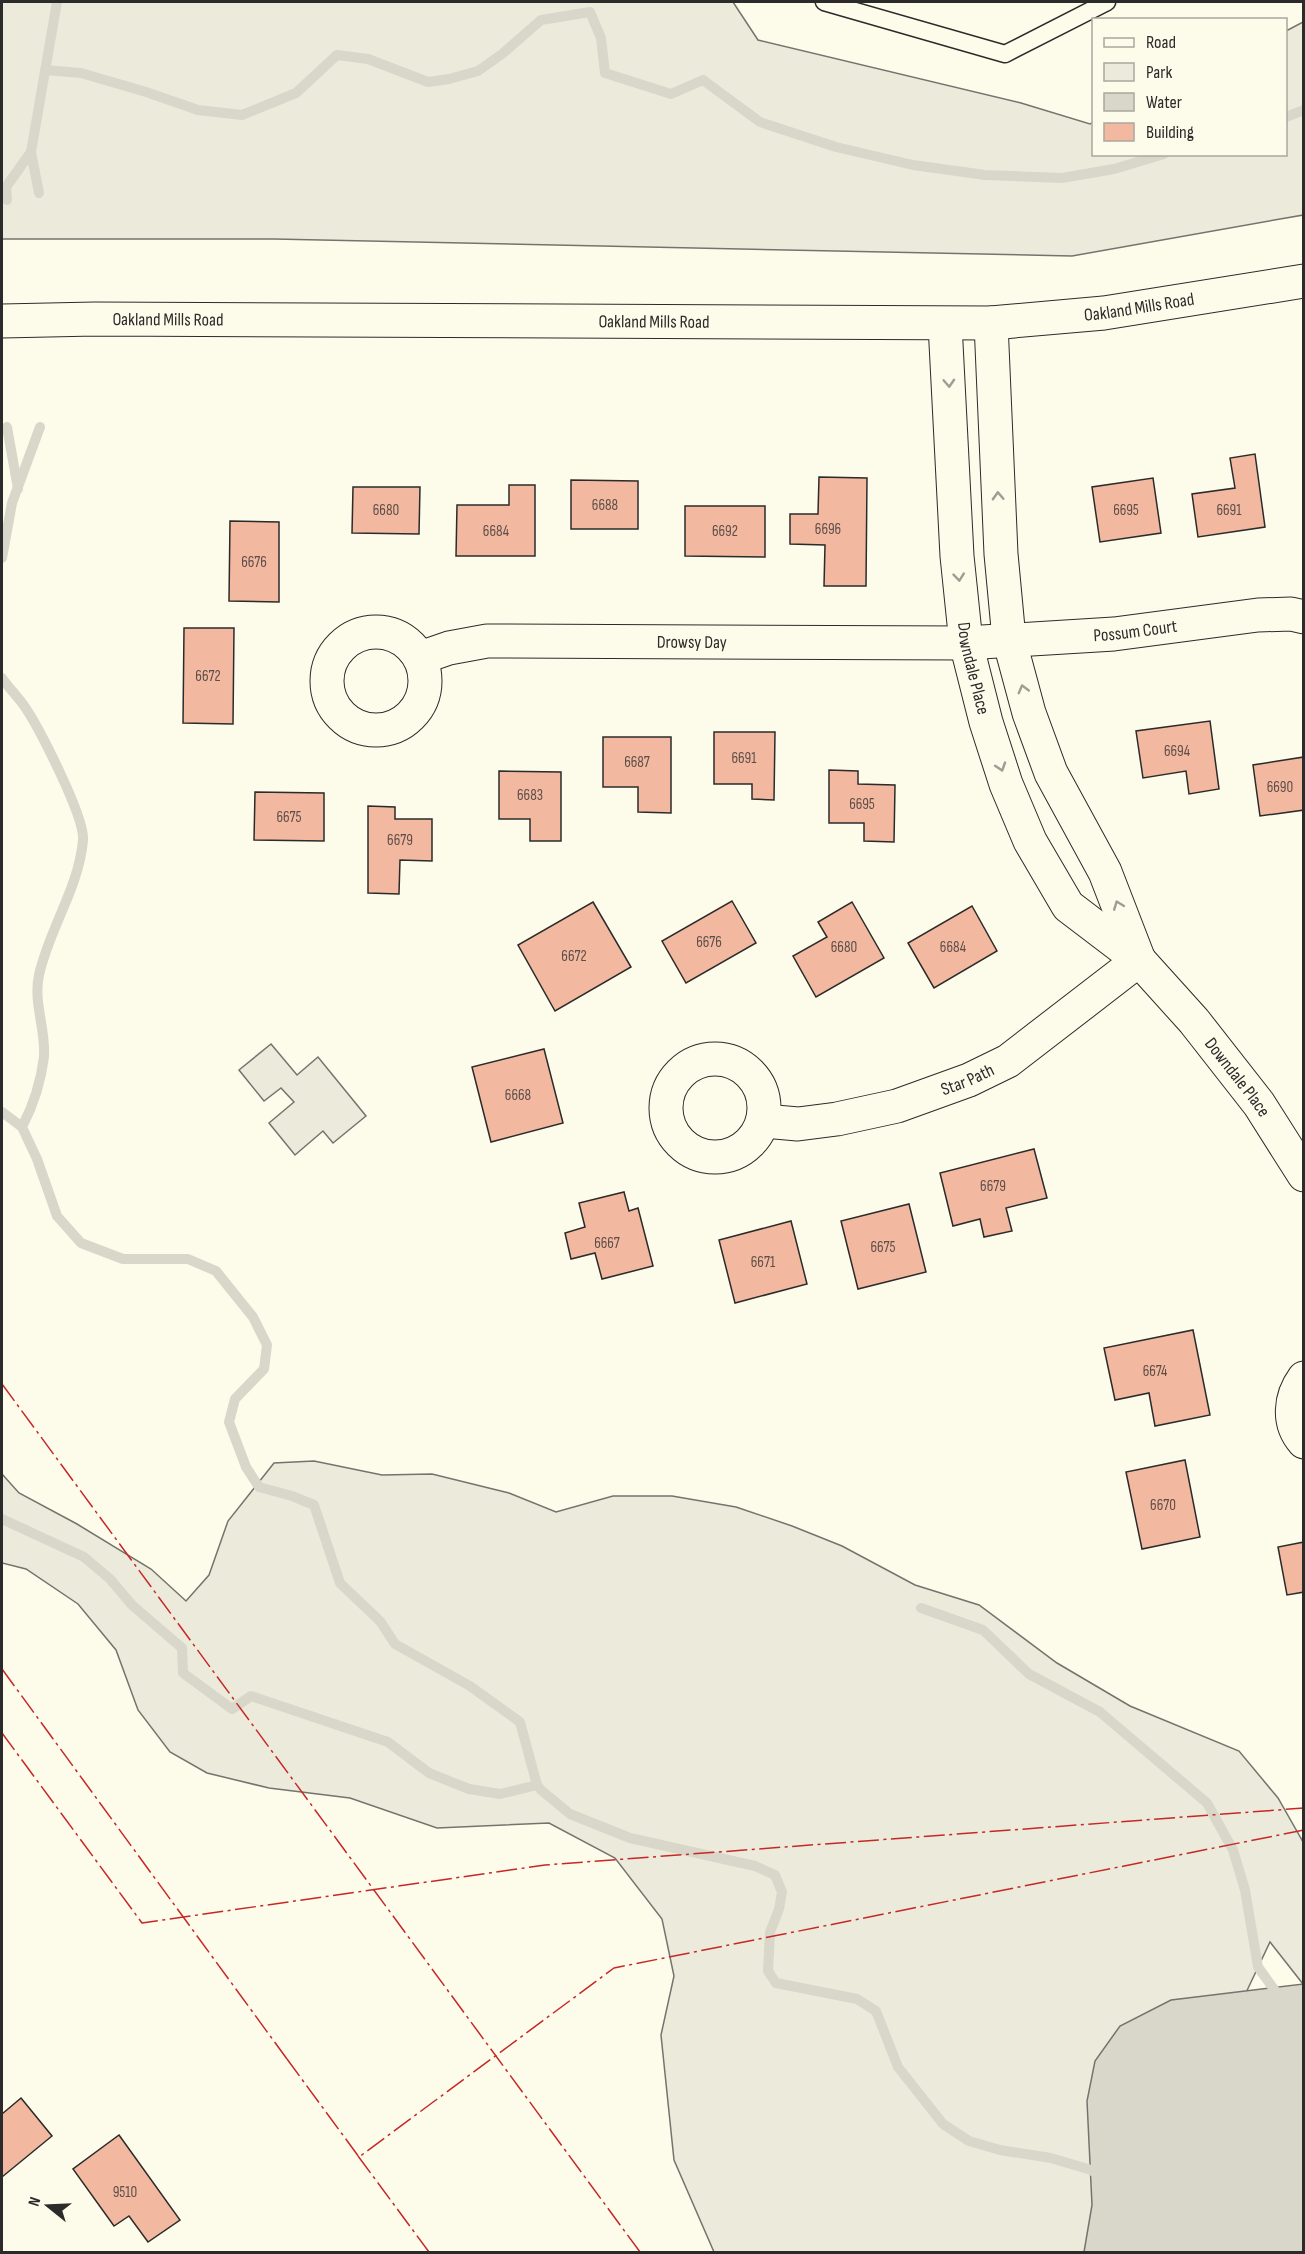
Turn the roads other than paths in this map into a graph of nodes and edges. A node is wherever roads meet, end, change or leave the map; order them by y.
1 (824, 2) edge
2 (1107, 2) edge
3 (1304, 281) edge
4 (2, 321) edge
5 (991, 323) junction
6 (945, 324) junction
7 (1304, 617) edge
8 (1009, 639) junction
9 (966, 643) junction
10 (420, 658) dead end
11 (1139, 960) junction
12 (764, 1121) dead end
13 (1304, 1175) edge
14 (1304, 1378) edge
15 (1304, 1442) edge

1 - 2 lane
3 - 5 street, Oakland Mills Road
4 - 6 street, Oakland Mills Road
5 - 6 street, Oakland Mills Road
8 -> 5 street, Downdale Place
6 -> 9 street, Downdale Place
7 - 8 street, Possum Court
8 - 9 street, Possum Court
11 -> 8 street, Downdale Place
9 - 10 street, Drowsy Day
9 -> 11 street, Downdale Place
11 - 12 street, Star Path
11 - 13 street, Downdale Place
14 - 15 street

